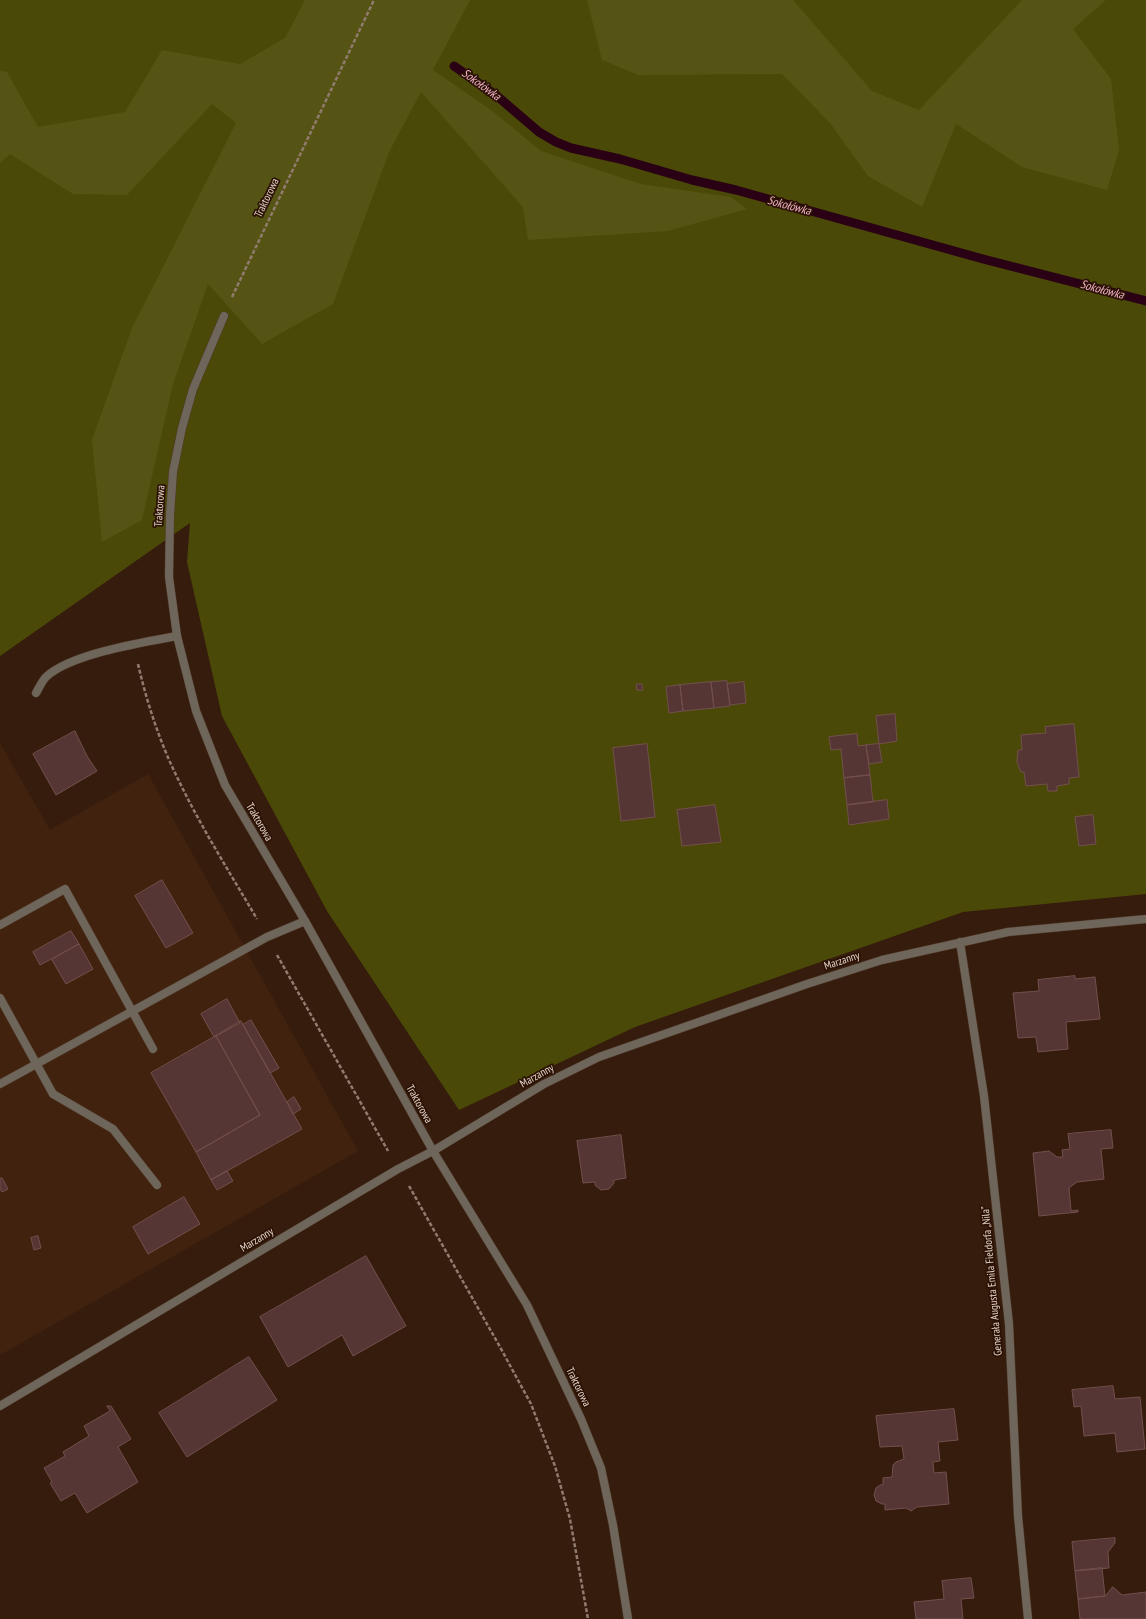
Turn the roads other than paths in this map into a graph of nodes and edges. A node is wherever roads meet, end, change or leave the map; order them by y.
1 (224, 316) road end
2 (177, 636) junction
3 (36, 693) dead end
4 (1146, 919) edge
5 (305, 921) junction
6 (0, 925) edge
7 (960, 942) junction
8 (0, 998) edge
9 (132, 1011) junction
10 (153, 1049) dead end
11 (36, 1064) junction
12 (0, 1084) edge
13 (433, 1151) junction
14 (157, 1185) dead end
15 (0, 1406) edge
16 (628, 1619) edge
17 (1028, 1619) edge

1 - 2 street, Traktorowa
2 - 3 street
2 - 5 street, Traktorowa
4 - 7 street, Marzanny
5 - 9 street
5 - 13 street, Traktorowa
6 - 9 street
7 - 13 street, Marzanny
7 - 17 street, Generała Augusta Emila Fieldorfa „Nila”
8 - 11 street
9 - 10 street
9 - 11 street
11 - 12 street
11 - 14 street
13 - 15 street, Marzanny
13 - 16 street, Traktorowa

